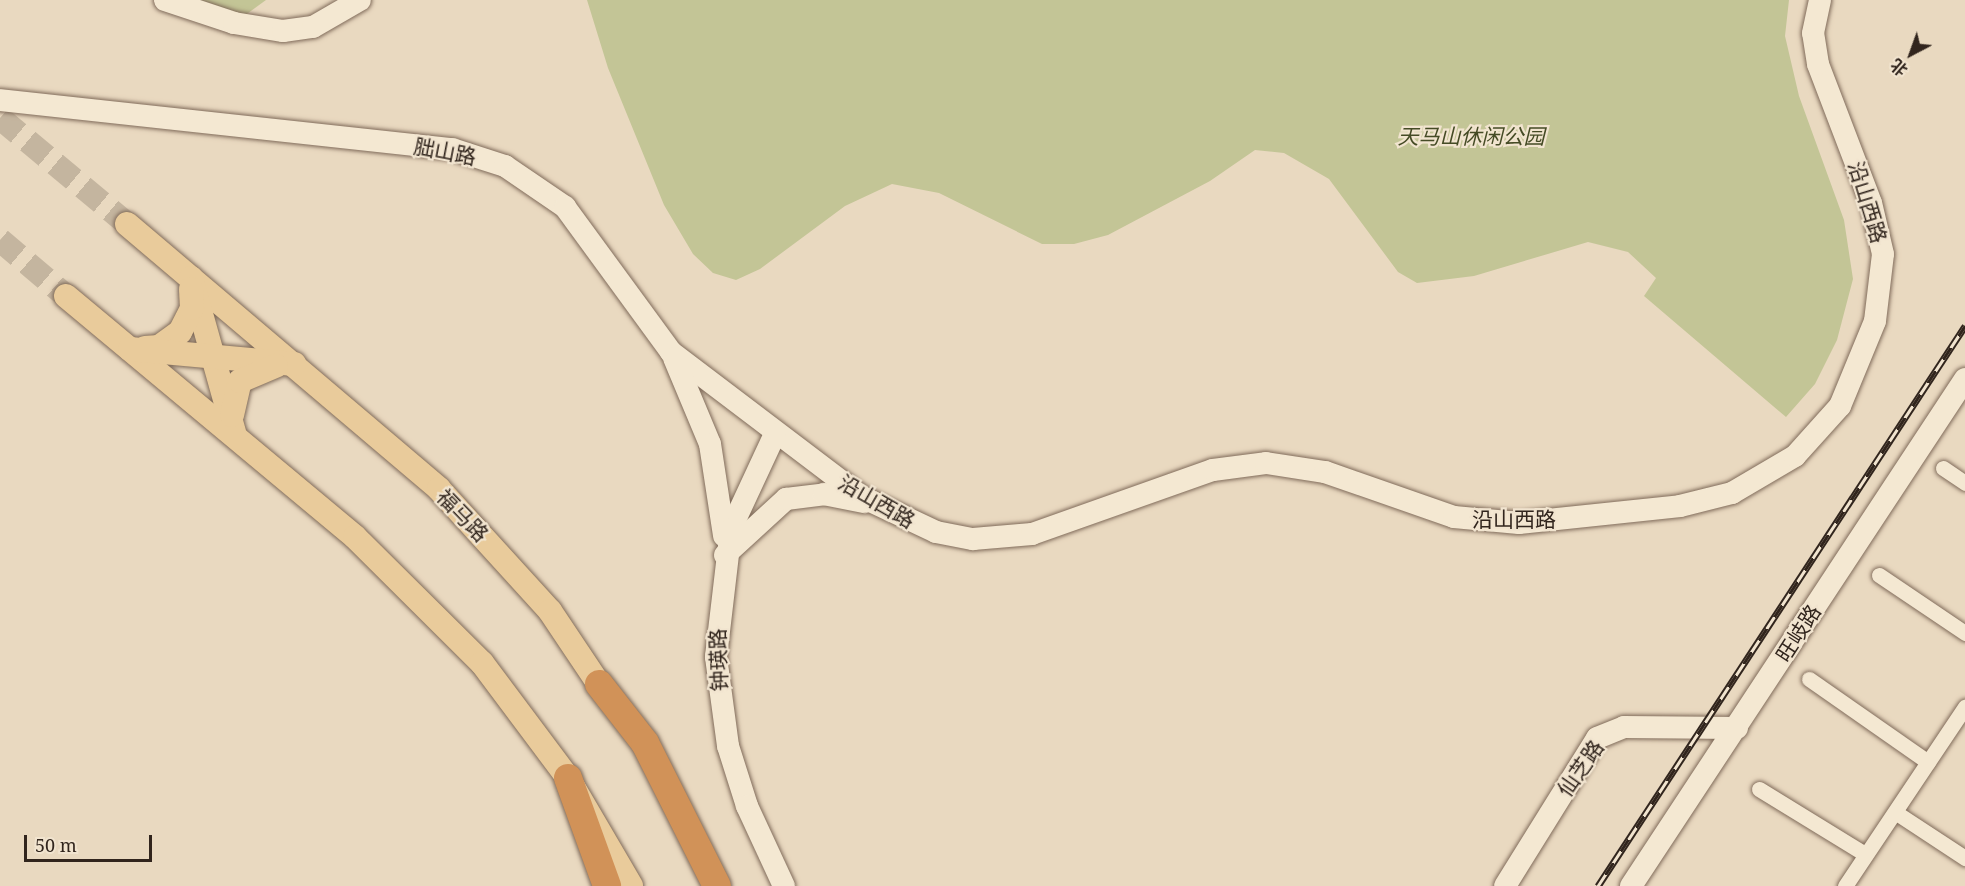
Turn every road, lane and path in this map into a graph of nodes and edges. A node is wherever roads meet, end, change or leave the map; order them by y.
1 (165, 0) edge
2 (360, 0) edge
3 (1820, 0) edge
4 (0, 99) edge
5 (127, 224) tunnel mouth
6 (191, 278) junction
7 (66, 296) tunnel mouth
8 (130, 349) junction
9 (671, 352) junction
10 (212, 357) junction
11 (294, 364) junction
12 (1965, 380) edge
13 (775, 434) junction
14 (235, 436) junction
15 (1943, 468) dead end
16 (1965, 483) edge
17 (878, 507) junction
18 (724, 556) junction
19 (1879, 575) dead end
20 (1965, 633) edge
21 (1809, 679) dead end
22 (599, 684) junction
23 (1965, 706) edge
24 (1737, 728) junction
25 (1928, 762) junction
26 (568, 778) junction
27 (1759, 789) dead end
28 (1895, 812) junction
29 (1864, 854) junction
30 (1965, 858) edge
31 (607, 886) edge
32 (631, 886) edge
33 (702, 886) edge
34 (717, 886) edge
35 (784, 886) edge
36 (1505, 886) edge
37 (1631, 886) edge
38 (1845, 886) edge

1 - 2 street
3 - 17 street, 沿山西路
4 - 9 street, 胐山路
5 - 6 main road, 福马路
6 - 8 main road
6 - 10 main road
6 - 11 main road, 福马路
7 - 8 main road
8 - 10 main road
8 - 14 main road
9 - 13 street, 胐山路
9 - 18 street
10 - 11 main road
10 - 14 main road
11 - 14 main road
11 - 22 main road, 福马路
12 - 24 street, 旺岐路
13 - 17 street, 沿山西路
13 - 18 street, 钟瑛路
14 - 26 main road
15 - 16 street
17 - 18 street
18 - 35 street, 钟瑛路
19 - 20 street
21 - 25 street
22 - 33 main road, 福马路
22 - 34 highway
23 - 25 street
24 - 36 street, 仙芝路
24 - 37 street, 旺岐路
25 - 28 street
26 - 31 highway
26 - 32 main road
27 - 29 street
28 - 29 street
28 - 30 street
29 - 38 street

